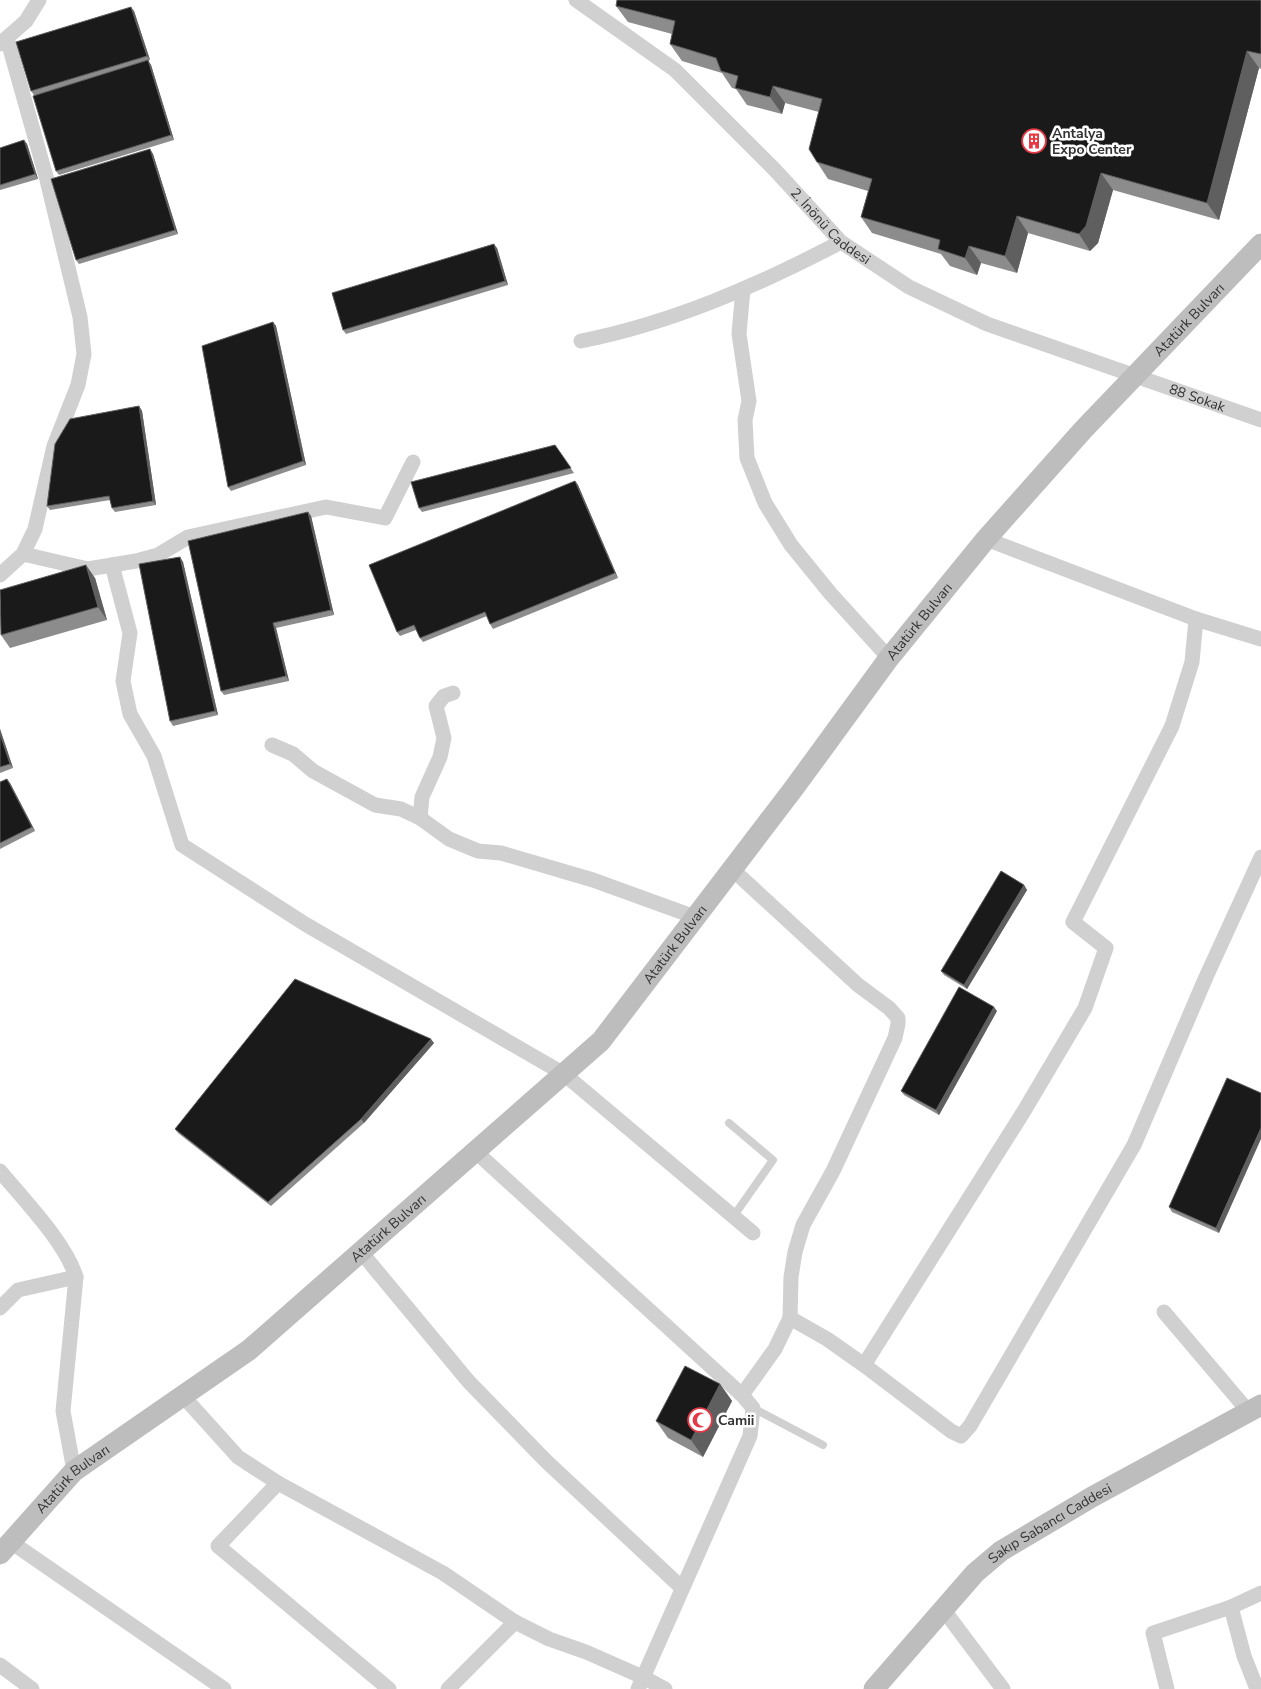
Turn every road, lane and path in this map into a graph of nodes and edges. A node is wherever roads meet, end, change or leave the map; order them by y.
1 (38, 0) edge
2 (576, 0) edge
3 (4, 41) edge
4 (841, 242) junction
5 (1261, 244) edge
6 (743, 289) junction
7 (581, 340) dead end
8 (1135, 377) junction
9 (1261, 420) edge
10 (413, 462) dead end
11 (986, 539) junction
12 (23, 554) junction
13 (112, 565) junction
14 (0, 575) edge
15 (1196, 619) junction
16 (1261, 639) edge
17 (888, 658) junction
18 (453, 693) dead end
19 (272, 745) dead end
20 (420, 818) junction
21 (1261, 858) edge
22 (732, 869) junction
23 (695, 917) junction
24 (564, 1074) junction
25 (729, 1123) dead end
26 (475, 1152) junction
27 (0, 1170) edge
28 (734, 1217) junction
29 (753, 1233) dead end
30 (362, 1252) junction
31 (76, 1277) junction
32 (0, 1308) edge
33 (1164, 1312) dead end
34 (790, 1318) junction
35 (864, 1365) junction
36 (742, 1395) junction
37 (183, 1396) junction
38 (753, 1408) junction
39 (1254, 1408) edge
40 (823, 1445) dead end
41 (74, 1471) junction
42 (278, 1483) junction
43 (5, 1548) edge
44 (682, 1588) junction
45 (1261, 1593) edge
46 (1231, 1607) junction
47 (943, 1609) junction
48 (515, 1622) junction
49 (0, 1665) edge
50 (642, 1683) edge
51 (32, 1689) edge
52 (224, 1689) edge
53 (389, 1689) edge
54 (448, 1689) edge
55 (665, 1689) edge
56 (874, 1689) edge
57 (1003, 1689) edge
58 (1167, 1689) edge
59 (1257, 1689) edge

1 - 3 street
2 - 4 street, 2. İnönü Caddesi
3 - 12 street
4 - 6 street
4 - 8 street, 2. İnönü Caddesi
5 - 8 street, Atatürk Bulvarı
6 - 7 street
6 - 17 street
8 - 9 street, 88 Sokak
8 - 11 street, Atatürk Bulvarı
10 - 13 street
11 - 15 street
11 - 17 street, Atatürk Bulvarı
12 - 13 street
12 - 14 street
13 - 24 street
15 - 16 street
15 - 35 street
17 - 22 street, Atatürk Bulvarı
18 - 20 street
19 - 20 street
20 - 23 street
21 - 35 street
22 - 23 street, Atatürk Bulvarı
22 - 34 street
23 - 24 street, Atatürk Bulvarı
24 - 26 street, Atatürk Bulvarı
24 - 28 street
25 - 28 lane
26 - 30 street, Atatürk Bulvarı
26 - 36 street
27 - 31 street
28 - 29 street
30 - 37 street, Atatürk Bulvarı
30 - 44 street
31 - 32 street
31 - 41 street
33 - 39 street
34 - 35 street
34 - 36 street
36 - 38 street
37 - 41 street, Atatürk Bulvarı
37 - 42 street
38 - 40 lane
38 - 44 street
39 - 47 street, Sakıp Sabancı Caddesi
41 - 43 street, Atatürk Bulvarı
42 - 48 street
42 - 53 street
43 - 52 street
44 - 50 street
45 - 46 street
46 - 58 street
46 - 59 street
47 - 56 street, Sakıp Sabancı Caddesi
47 - 57 street
48 - 50 street
48 - 54 street
49 - 51 street
50 - 55 street

